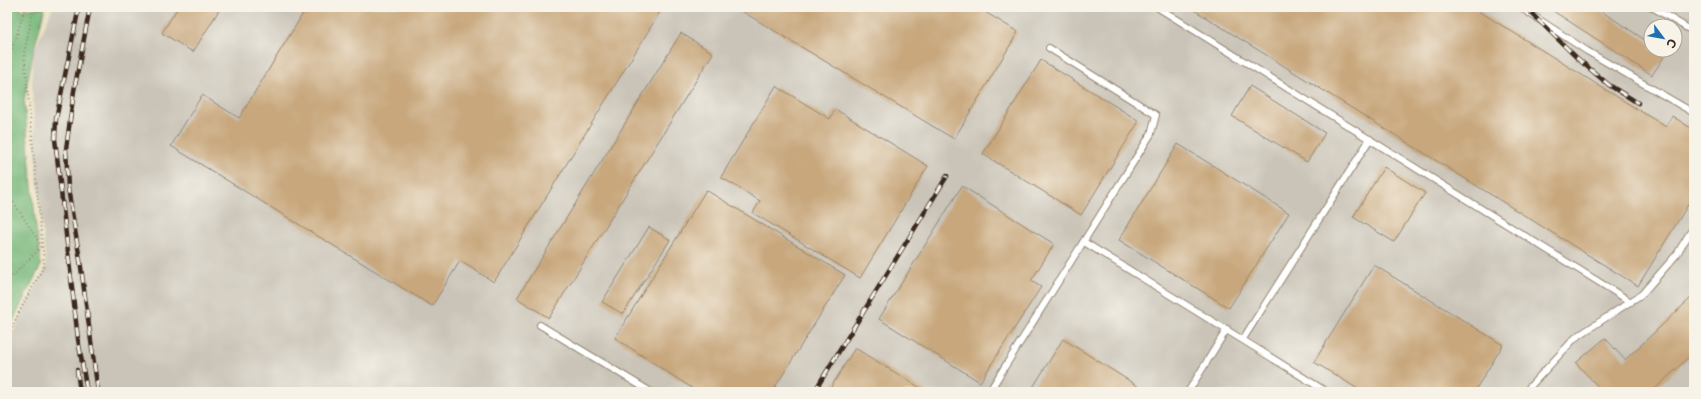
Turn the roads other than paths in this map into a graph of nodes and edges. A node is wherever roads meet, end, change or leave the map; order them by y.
1 (1157, 7) edge
2 (1520, 7) edge
3 (1652, 7) edge
4 (1694, 32) edge
5 (1049, 48) dead end
6 (1694, 114) edge
7 (1370, 139) junction
8 (1694, 226) edge
9 (1084, 242) junction
10 (1631, 302) junction
11 (540, 325) dead end
12 (1226, 329) junction
13 (1243, 339) junction
14 (651, 392) edge
15 (989, 392) edge
16 (1188, 392) edge
17 (1327, 392) edge
18 (1525, 392) edge

1 - 7 lane
2 - 6 lane
3 - 4 lane
5 - 9 lane
7 - 10 lane
7 - 13 lane
8 - 10 lane
9 - 12 lane
9 - 15 lane
10 - 18 lane
11 - 14 lane
12 - 13 lane
12 - 16 lane
13 - 17 lane

